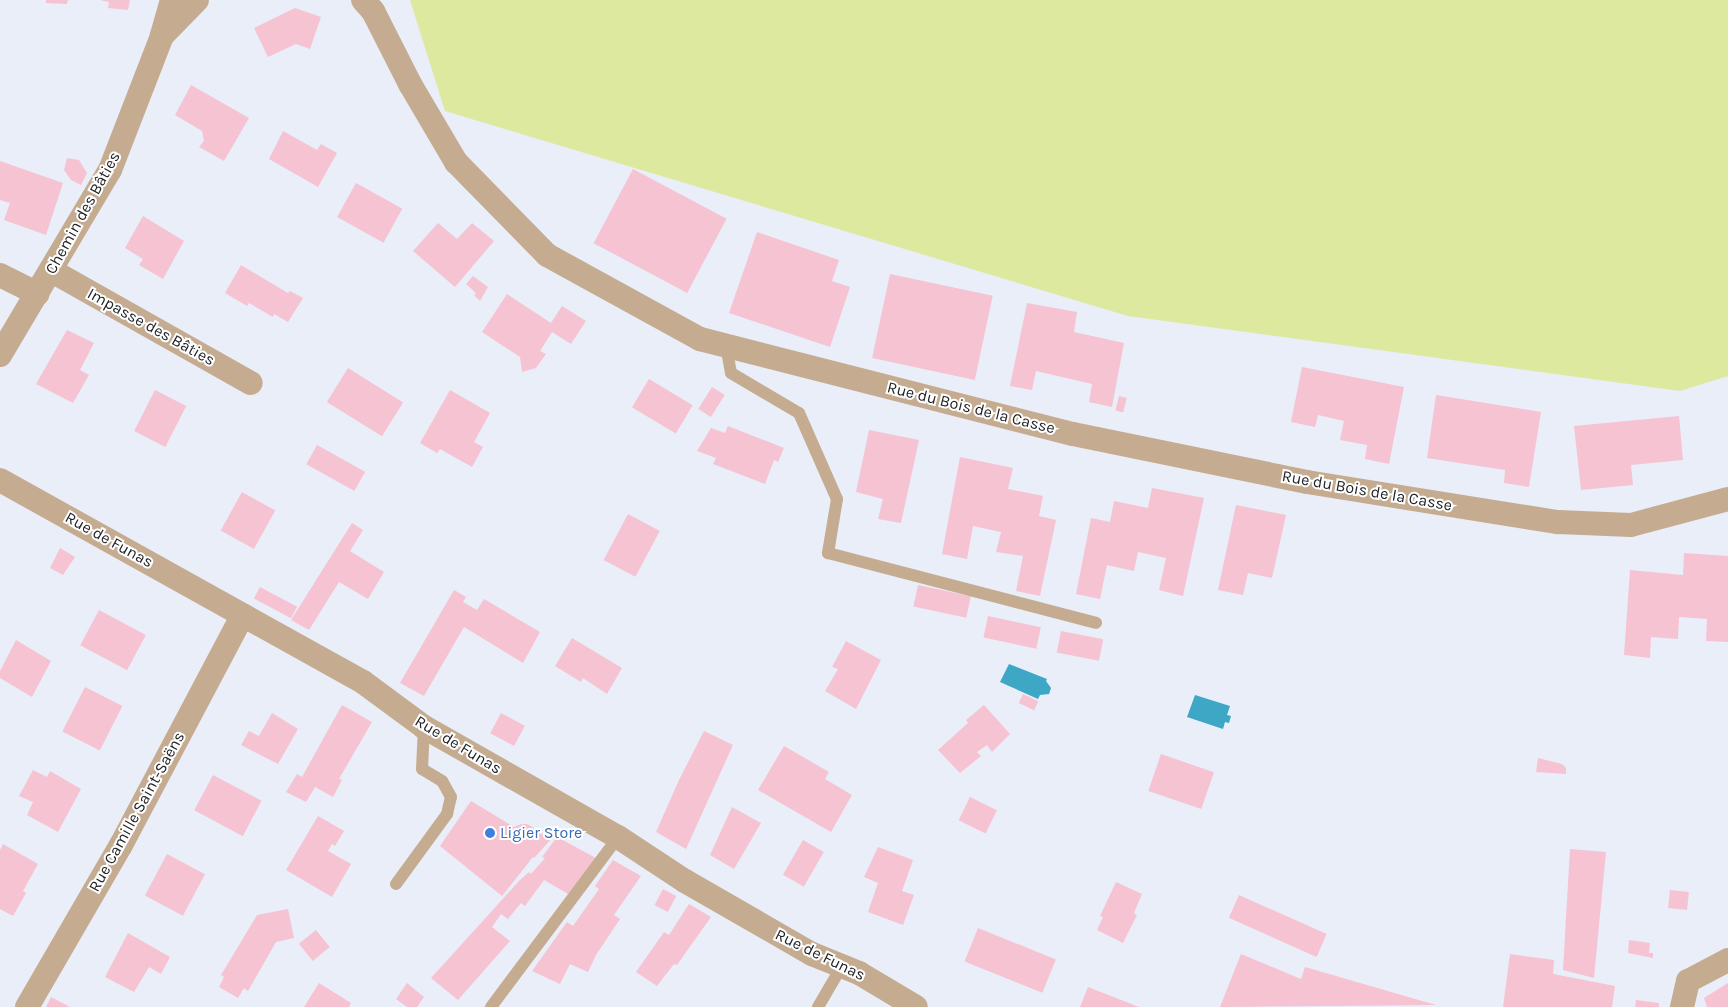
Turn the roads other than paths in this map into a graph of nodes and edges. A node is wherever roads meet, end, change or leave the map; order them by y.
1 (172, 0) edge
2 (197, 0) edge
3 (363, 0) edge
4 (162, 36) junction
5 (52, 271) junction
6 (0, 275) edge
7 (38, 294) junction
8 (726, 345) junction
9 (0, 355) edge
10 (251, 383) dead end
11 (0, 480) edge
12 (1728, 499) edge
13 (243, 615) junction
14 (1096, 623) dead end
15 (424, 727) junction
16 (618, 837) junction
17 (396, 884) dead end
18 (1728, 960) edge
19 (842, 966) junction
20 (27, 1007) edge
21 (491, 1007) edge
22 (818, 1007) edge
23 (916, 1007) edge
24 (1682, 1007) edge

1 - 4 street, Chemin des Bâties
2 - 4 street, Chemin des Bâties
3 - 8 street, Rue du Bois de la Casse
4 - 5 street, Chemin des Bâties
5 - 7 street, Chemin des Bâties
5 - 10 street, Impasse des Bâties
6 - 7 street
7 - 9 street, Chemin des Bâties
8 - 12 street, Rue du Bois de la Casse
8 - 14 lane
11 - 13 street, Rue de Funas
13 - 15 street, Rue de Funas
13 - 20 street, Rue Camille Saint-Saëns
15 - 16 street, Rue de Funas
15 - 17 lane
16 - 19 street, Rue de Funas
16 - 21 lane
18 - 24 street
19 - 22 lane
19 - 23 street, Rue de Funas

